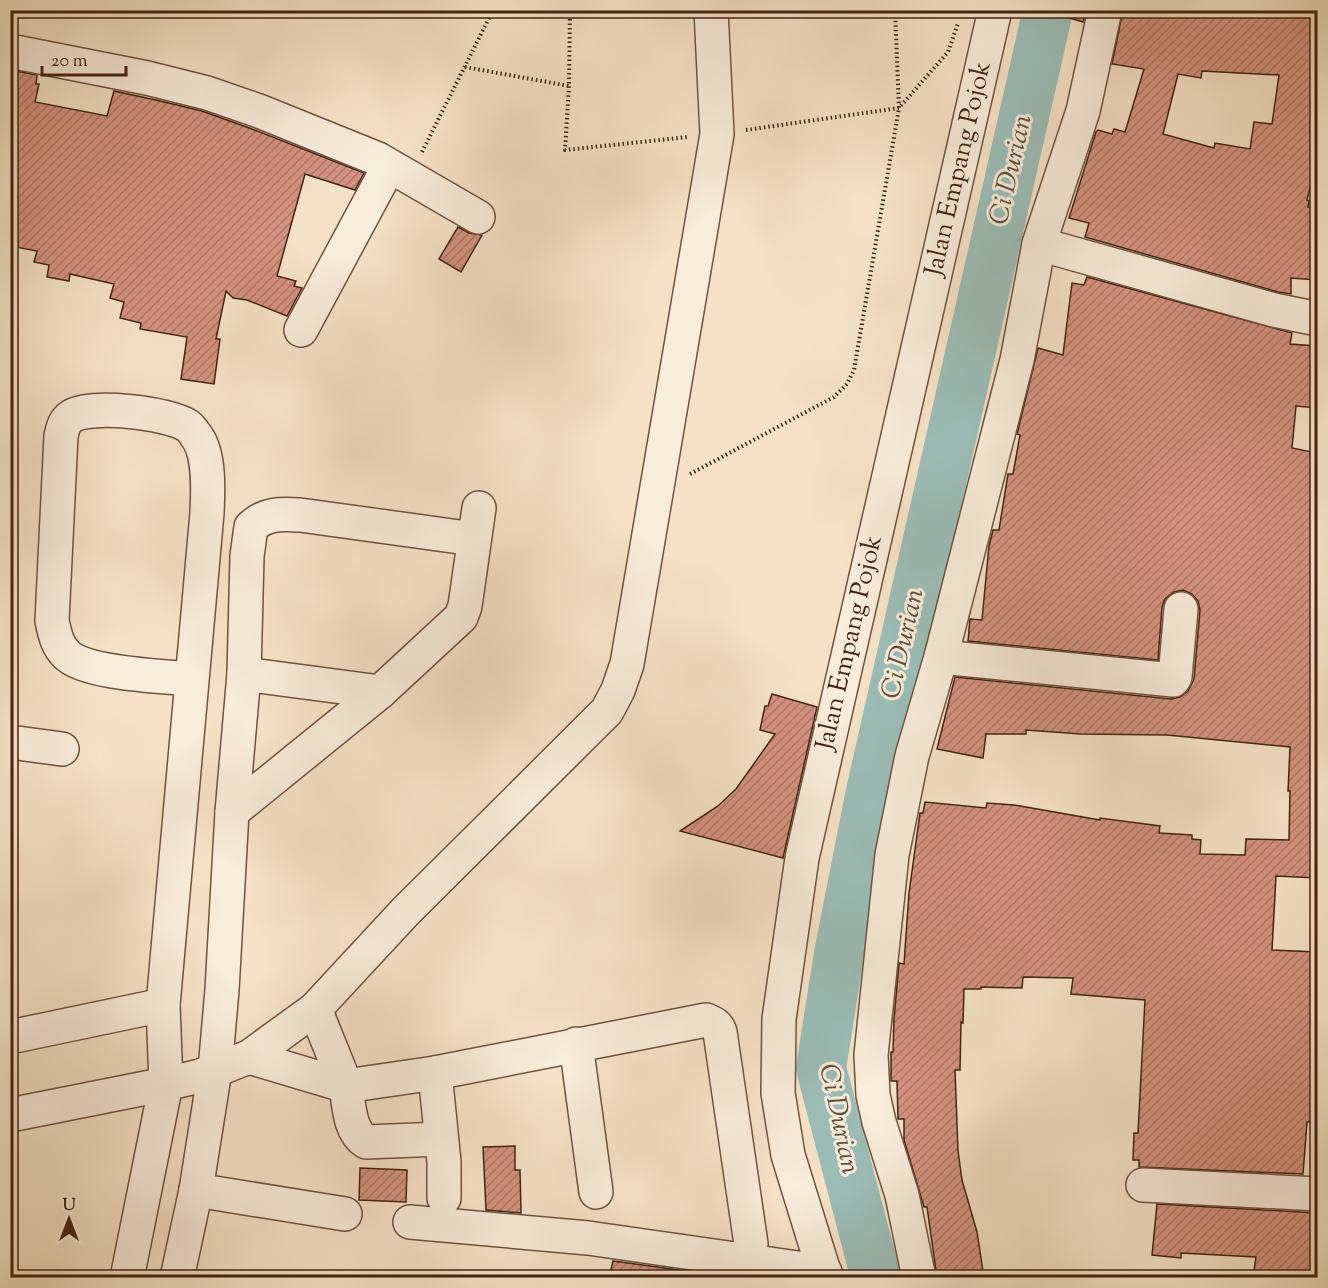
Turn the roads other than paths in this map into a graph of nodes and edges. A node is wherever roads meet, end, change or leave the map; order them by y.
1 (711, 10) edge
2 (995, 10) edge
3 (1105, 10) edge
4 (10, 51) edge
5 (389, 166) junction
6 (478, 217) dead end
7 (1039, 244) junction
8 (1317, 320) edge
9 (301, 330) dead end
10 (1181, 609) dead end
11 (941, 657) junction
12 (244, 674) junction
13 (192, 679) junction
14 (380, 692) junction
15 (10, 742) edge
16 (62, 749) dead end
17 (232, 812) junction
18 (163, 1005) junction
19 (315, 1009) junction
20 (10, 1037) edge
21 (576, 1044) junction
22 (249, 1057) junction
23 (435, 1073) junction
24 (189, 1078) junction
25 (346, 1086) junction
26 (10, 1115) edge
27 (441, 1139) junction
28 (1143, 1185) dead end
29 (196, 1190) junction
30 (596, 1192) dead end
31 (1317, 1194) edge
32 (444, 1198) dead end
33 (345, 1214) dead end
34 (410, 1222) dead end
35 (751, 1244) dead end
36 (826, 1275) edge
37 (127, 1278) edge
38 (177, 1278) edge
39 (919, 1278) edge

1 - 19 street
2 - 36 street, Jalan Empang Pojok
3 - 7 street
4 - 5 street
5 - 6 street
5 - 9 street
7 - 8 street
7 - 11 street
10 - 11 street
11 - 39 street
12 - 14 street
12 - 14 street
12 - 17 street
13 - 13 street
13 - 18 street
14 - 17 street
15 - 16 street
17 - 24 street
18 - 20 street
18 - 24 street
19 - 22 street
19 - 25 street
21 - 23 street
21 - 30 street
21 - 35 street
22 - 24 street
22 - 25 street
23 - 25 street
23 - 27 street
24 - 26 street
24 - 29 street
24 - 37 street
25 - 27 street
27 - 32 street
28 - 31 street
29 - 33 street
29 - 38 street
34 - 36 street

